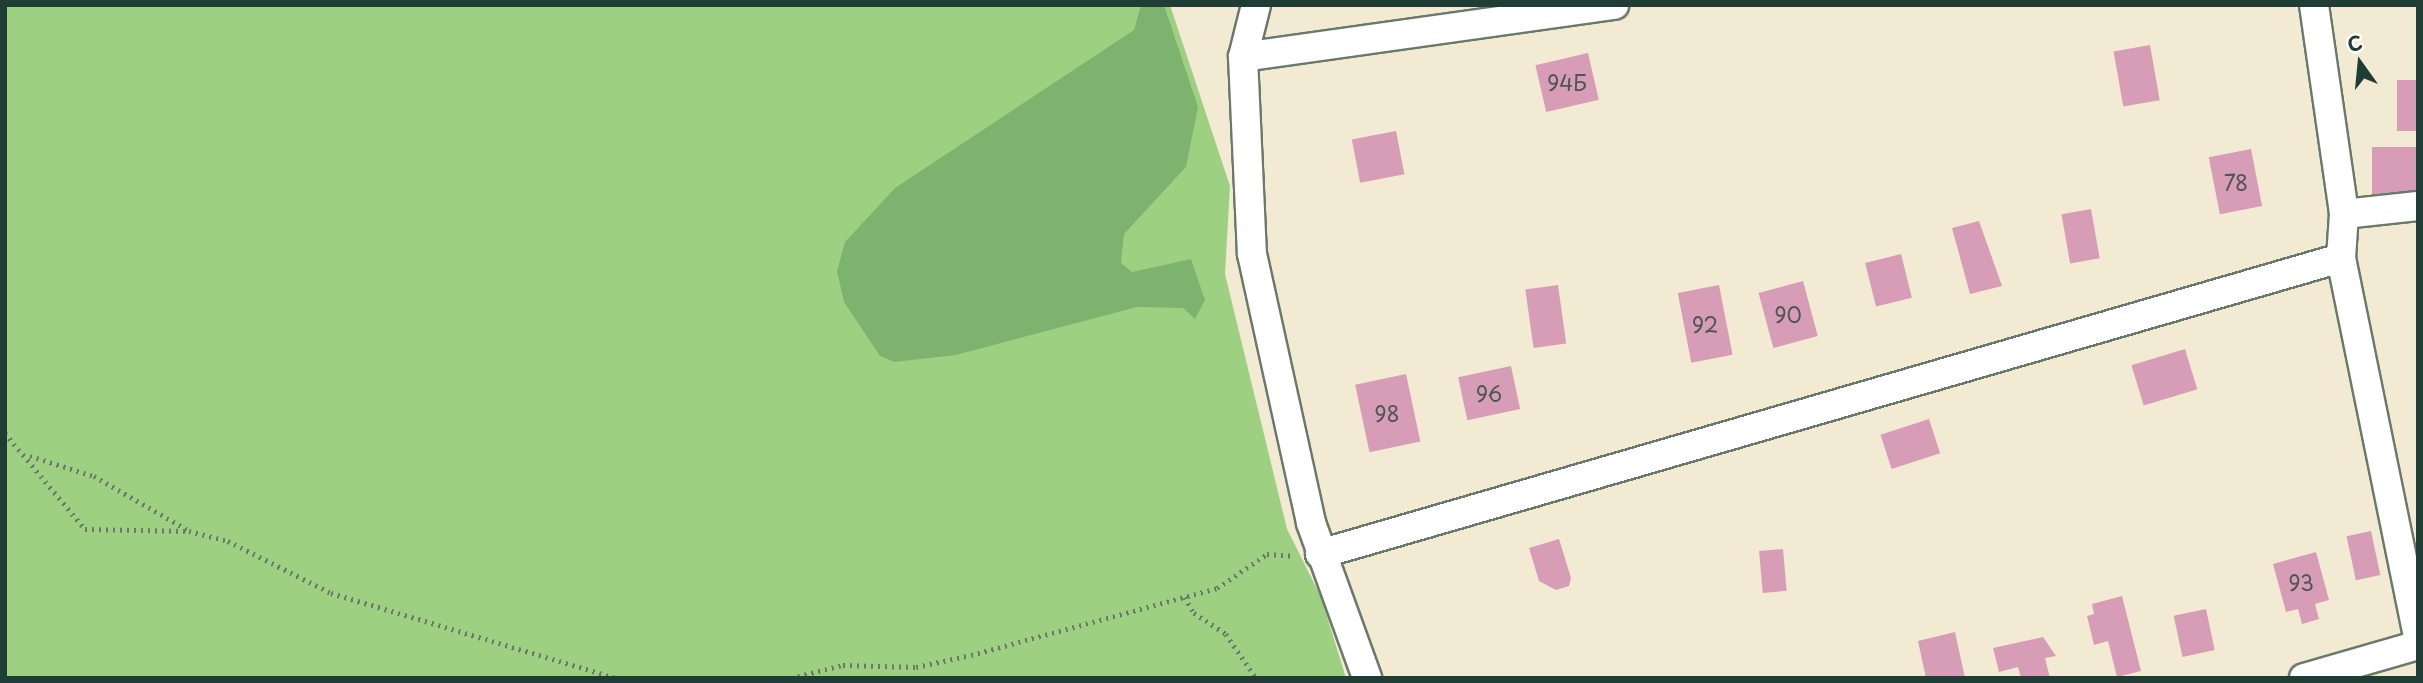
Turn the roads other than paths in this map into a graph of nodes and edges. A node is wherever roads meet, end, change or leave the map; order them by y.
1 (1256, 5) edge
2 (1614, 5) edge
3 (2314, 5) edge
4 (1243, 57) junction
5 (2418, 206) edge
6 (2344, 214) junction
7 (2340, 258) junction
8 (1320, 554) junction
9 (2418, 635) edge
10 (2418, 645) edge
11 (1367, 678) edge
12 (2304, 678) edge

1 - 4 street
2 - 4 street
3 - 6 street
4 - 8 street
5 - 6 street
6 - 7 street
7 - 8 street
7 - 9 street
8 - 11 street
10 - 12 street

